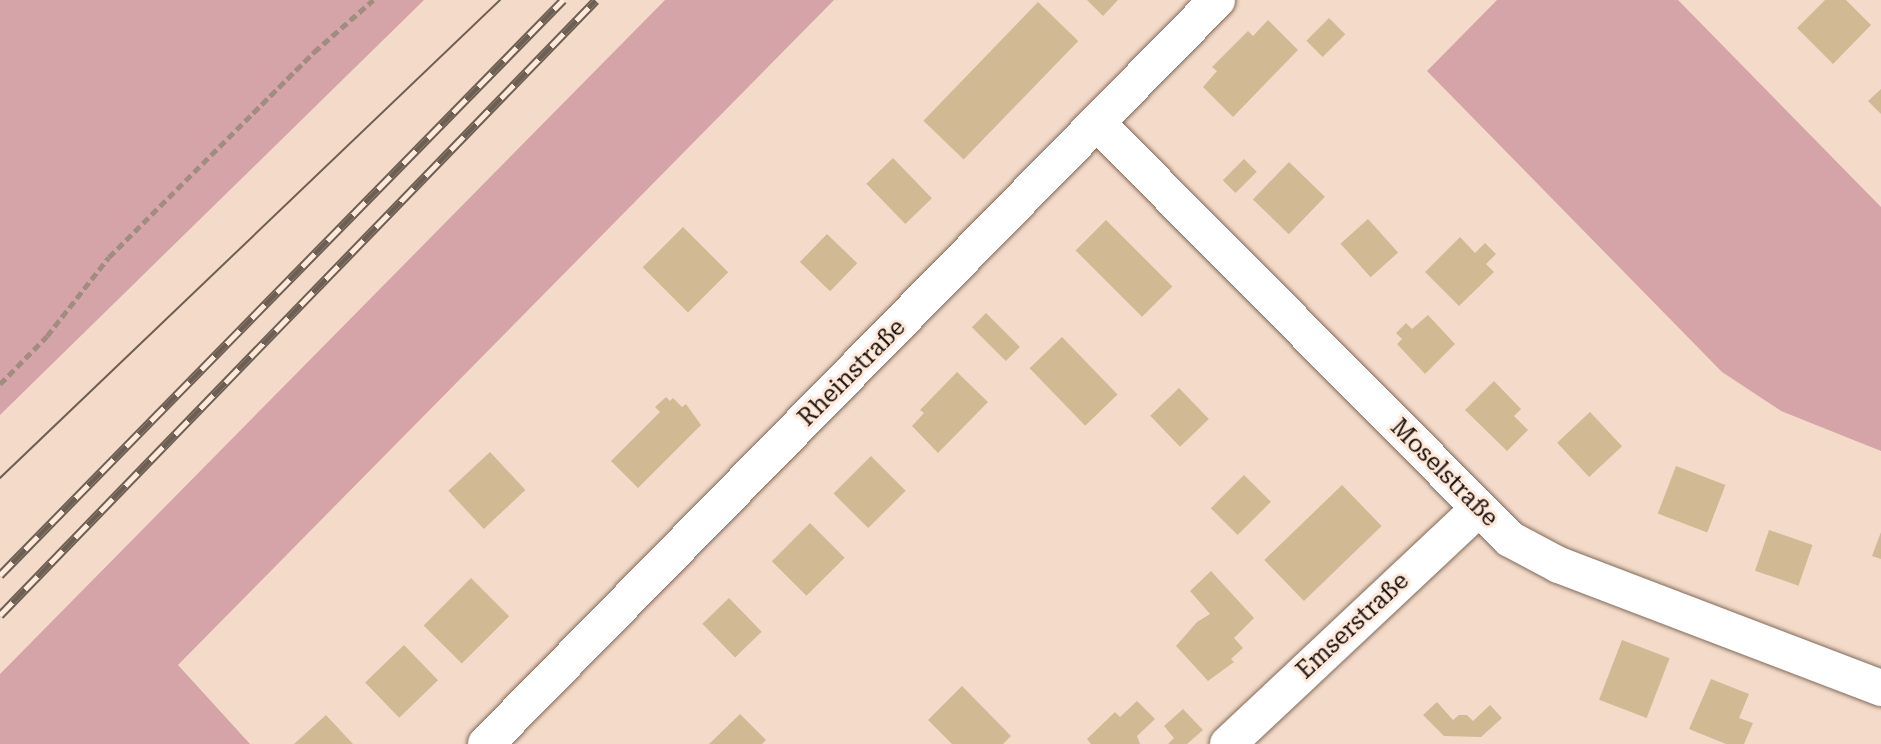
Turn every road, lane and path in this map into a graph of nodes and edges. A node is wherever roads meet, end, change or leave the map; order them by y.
1 (373, 0) edge
2 (1217, 0) edge
3 (1097, 123) junction
4 (0, 384) edge
5 (1478, 509) junction
6 (1881, 688) edge
7 (486, 744) edge
8 (1228, 744) edge

1 - 4 path
2 - 3 street, Rheinstraße
3 - 5 street, Moselstraße
3 - 7 street, Rheinstraße
5 - 6 street, Moselstraße
5 - 8 street, Emserstraße

